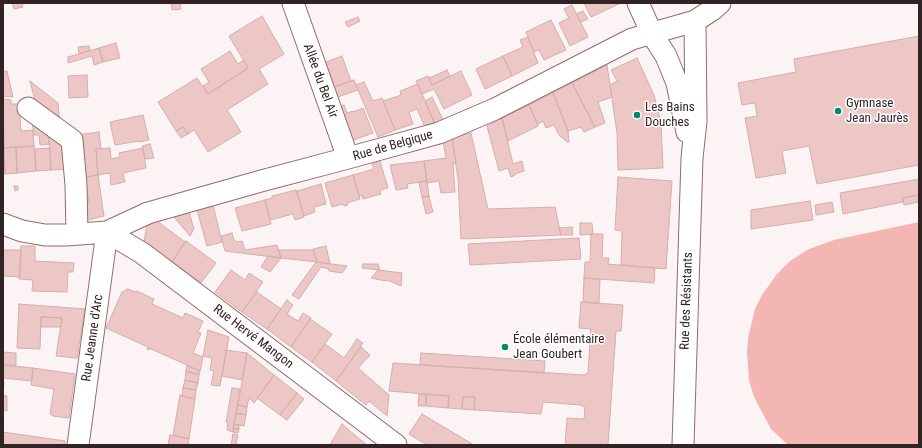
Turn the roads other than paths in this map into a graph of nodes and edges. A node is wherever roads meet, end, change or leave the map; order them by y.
1 (293, 3) edge
2 (638, 3) edge
3 (720, 3) edge
4 (695, 21) junction
5 (652, 34) junction
6 (28, 108) dead end
7 (348, 158) junction
8 (692, 158) junction
9 (3, 224) edge
10 (107, 232) junction
11 (77, 234) junction
12 (78, 445) edge
13 (396, 445) edge
14 (683, 445) edge

1 - 7 street, Allée du Bel Air
2 - 5 street, Rue des Résistants
3 - 4 street, Rue de Belgique
4 - 5 street, Rue de Belgique
4 - 8 street, Rue des Résistants
5 - 7 street, Rue de Belgique
5 - 8 street, Rue des Résistants
6 - 11 street
7 - 10 street, Rue de Belgique
8 - 14 street, Rue des Résistants
9 - 11 street, Rue de Belgique
10 - 11 street, Rue de Belgique
10 - 12 street, Rue Jeanne d'Arc
10 - 13 street, Rue Hervé Mangon

